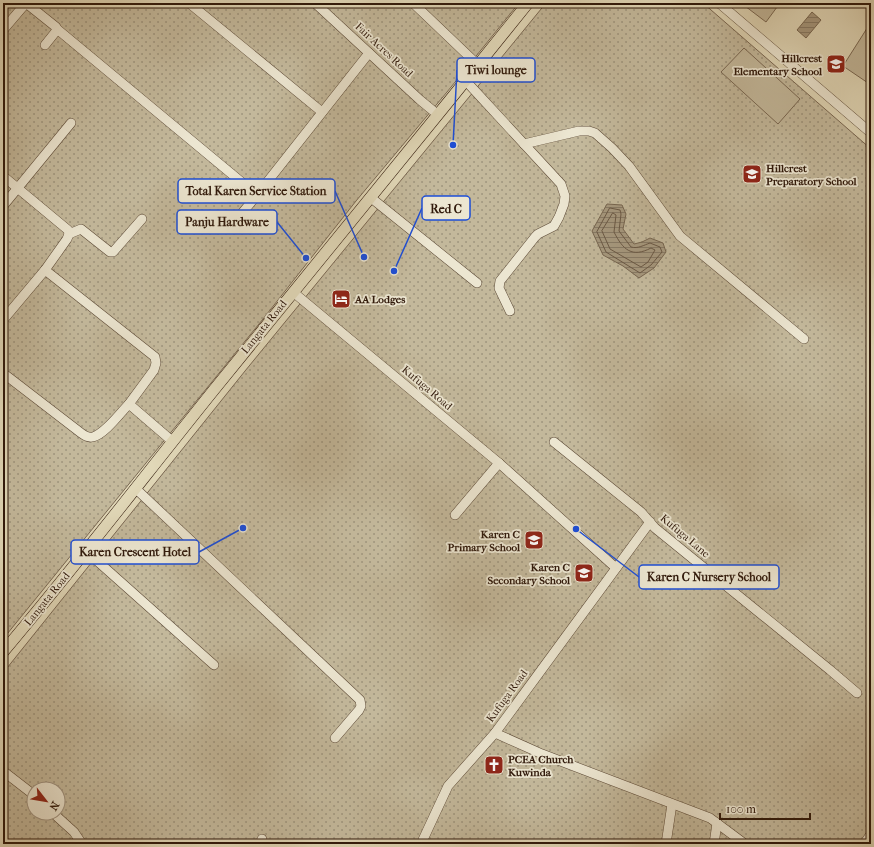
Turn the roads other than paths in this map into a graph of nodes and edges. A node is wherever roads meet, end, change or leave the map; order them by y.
1 (26, 3) edge
2 (189, 3) edge
3 (315, 3) edge
4 (413, 3) edge
5 (528, 3) edge
6 (720, 3) edge
7 (57, 29) junction
8 (3, 30) edge
9 (45, 45) dead end
10 (369, 53) junction
11 (478, 65) junction
12 (465, 80) junction
13 (322, 112) junction
14 (437, 114) junction
15 (71, 123) dead end
16 (871, 133) edge
17 (524, 144) junction
18 (3, 176) edge
19 (18, 188) junction
20 (257, 194) junction
21 (370, 197) junction
22 (3, 206) edge
23 (142, 219) dead end
24 (229, 229) dead end
25 (69, 234) junction
26 (45, 270) junction
27 (477, 283) dead end
28 (293, 292) junction
29 (510, 311) dead end
30 (3, 320) edge
31 (804, 340) dead end
32 (3, 373) edge
33 (129, 404) junction
34 (172, 441) junction
35 (554, 442) dead end
36 (499, 463) junction
37 (135, 488) junction
38 (455, 515) dead end
39 (650, 522) junction
40 (86, 551) junction
41 (616, 568) junction
42 (3, 652) edge
43 (214, 665) dead end
44 (857, 693) dead end
45 (495, 733) junction
46 (335, 738) dead end
47 (3, 771) edge
48 (26, 789) edge
49 (672, 804) junction
50 (62, 821) edge
51 (717, 823) junction
52 (871, 834) edge
53 (82, 844) edge
54 (421, 844) edge
55 (666, 844) edge
56 (714, 844) edge
57 (745, 844) edge
58 (864, 844) edge

1 - 7 street
1 - 8 street
2 - 13 street
3 - 10 street, Fair Acres Road
4 - 11 street
5 - 11 main road, Langata Road
6 - 16 street
7 - 9 street
7 - 20 street
10 - 13 street
10 - 14 street, Fair Acres Road
11 - 12 main road, Langata Road
12 - 14 main road, Langata Road
12 - 17 street
13 - 20 street
14 - 21 main road, Langata Road
15 - 19 street
17 - 29 street
17 - 31 street
18 - 19 street
19 - 22 street
19 - 25 street
20 - 24 street
21 - 27 street
21 - 28 main road, Langata Road
23 - 25 street
25 - 26 street
26 - 30 street
26 - 33 street
28 - 34 main road, Langata Road
28 - 36 street, Kufuga Road
32 - 33 street
33 - 34 street
34 - 37 main road, Langata Road
35 - 39 street, Kufuga Lane
36 - 38 street
36 - 41 street, Kufuga Road
37 - 40 main road, Langata Road
37 - 46 street
39 - 41 street, Kufuga Road
39 - 44 street, Kufuga Lane
40 - 42 main road, Langata Road
40 - 43 street
41 - 45 street, Kufuga Road
45 - 49 street, Kufuga Road
45 - 54 street
47 - 48 street
49 - 51 street, Kufuga Road
49 - 55 street
50 - 53 street
51 - 56 street
51 - 57 street, Kufuga Road
52 - 58 street

